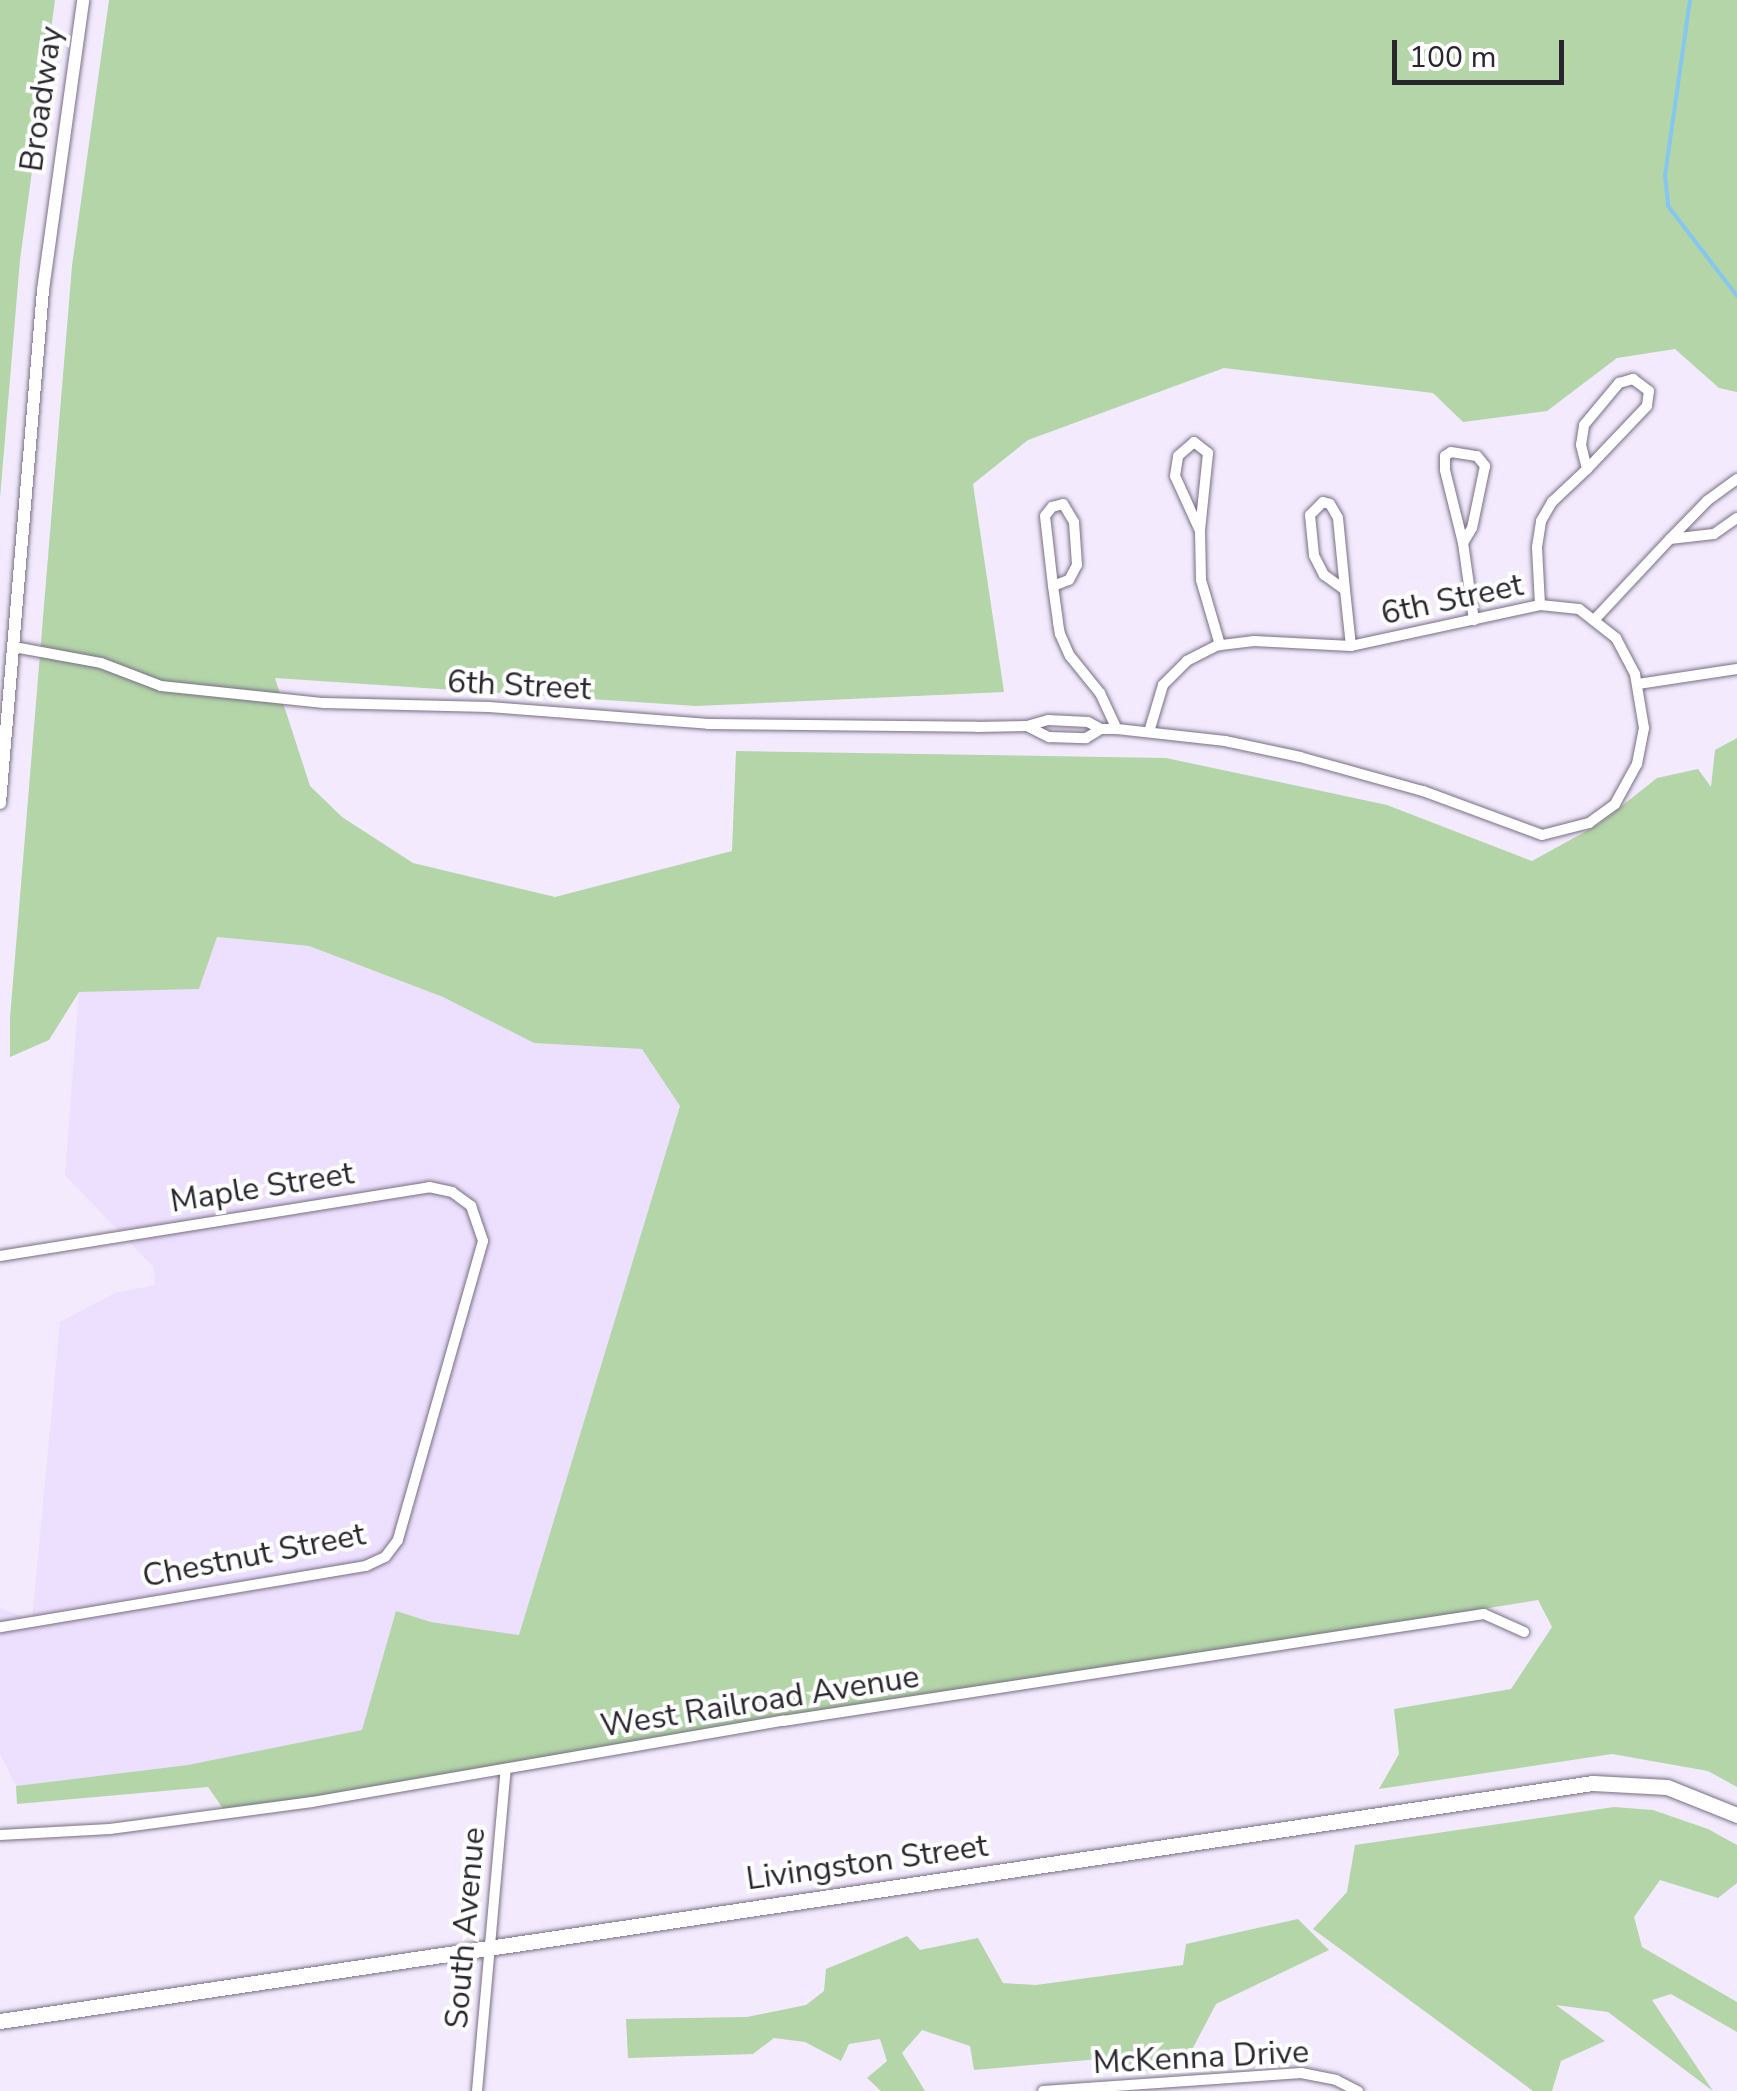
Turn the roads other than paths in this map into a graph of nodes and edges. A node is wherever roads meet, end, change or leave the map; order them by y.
1 (83, 0) edge
2 (1586, 469) junction
3 (1737, 479) edge
4 (1737, 518) edge
5 (1200, 531) junction
6 (1670, 539) junction
7 (1463, 543) junction
8 (1053, 586) junction
9 (1346, 590) junction
10 (1540, 606) junction
11 (1596, 618) junction
12 (1474, 620) junction
13 (1220, 645) junction
14 (1351, 646) junction
15 (14, 647) junction
16 (1737, 669) edge
17 (1638, 684) junction
18 (1117, 729) junction
19 (1149, 732) junction
20 (0, 803) edge
21 (0, 1256) edge
22 (479, 1260) joint
23 (0, 1627) edge
24 (1524, 1632) dead end
25 (506, 1769) junction
26 (1737, 1815) edge
27 (0, 1836) edge
28 (490, 1946) junction
29 (0, 2020) edge
30 (1148, 2087) edge
31 (476, 2091) edge
32 (1043, 2091) edge
33 (1358, 2091) edge

1 - 15 street, Broadway
2 - 2 street
2 - 10 street
3 - 6 street
4 - 6 street
5 - 5 street
5 - 13 street
6 - 11 street
7 - 7 street
7 - 12 street
8 - 8 street
8 - 18 street
9 - 9 street
9 - 14 street
10 - 11 street, 6th Street
10 - 12 street, 6th Street
11 - 17 street, 6th Street
12 - 14 street, 6th Street
13 - 14 street, 6th Street
13 - 19 street, 6th Street
15 - 18 street, 6th Street
15 - 20 street, Broadway
16 - 17 street
17 - 19 street, 6th Street
18 - 19 street, 6th Street
21 - 22 street, Maple Street
22 - 23 street, Chestnut Street
24 - 25 street, West Railroad Avenue
25 - 27 street, West Railroad Avenue
25 - 28 street, South Avenue
26 - 28 main road, Livingston Street
28 - 29 main road, Livingston Street
28 - 31 street, South Avenue
30 - 32 street, McKenna Drive
30 - 33 street, McKenna Drive

